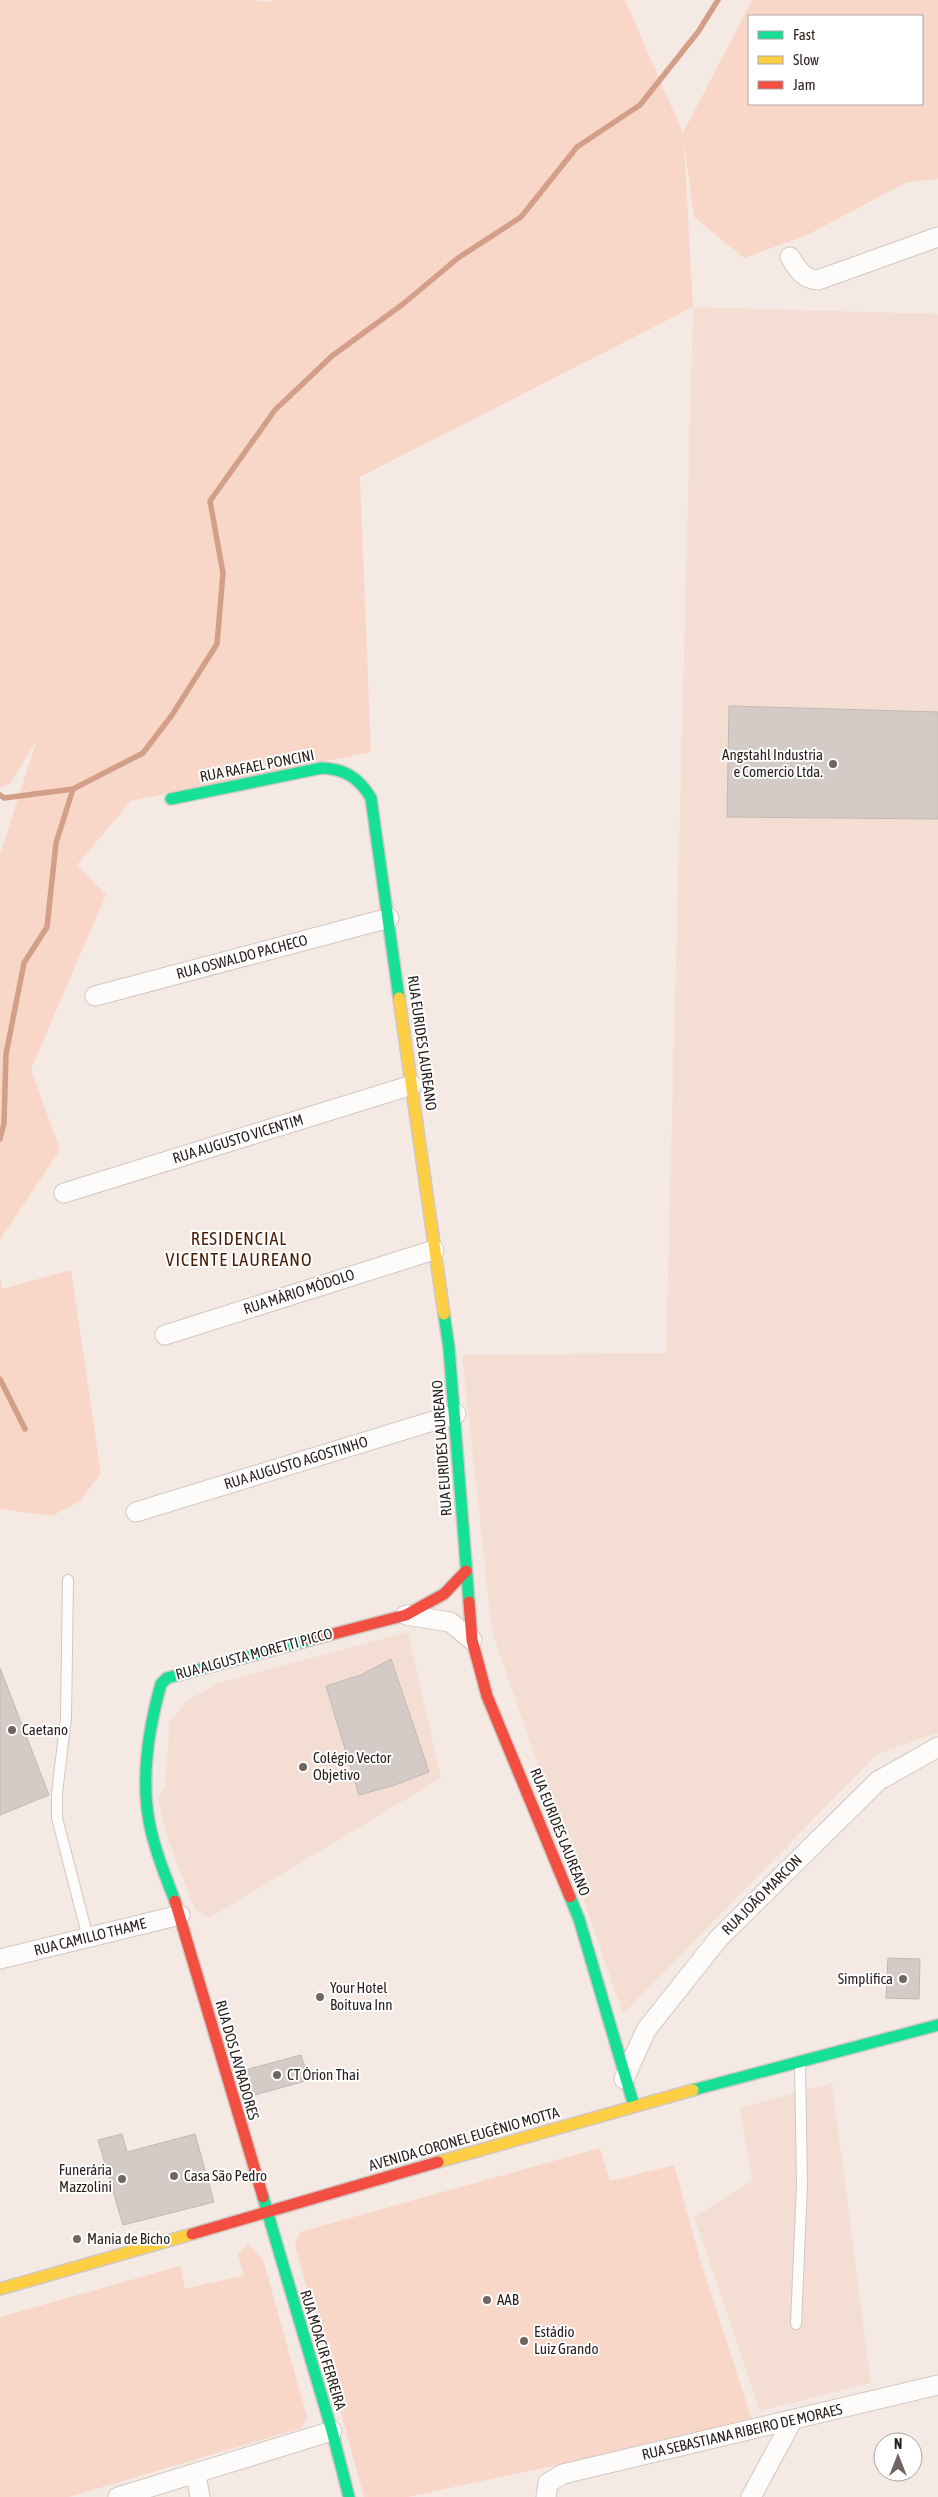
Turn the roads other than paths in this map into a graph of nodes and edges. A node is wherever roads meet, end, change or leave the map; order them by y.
1 (938, 237) edge
2 (790, 257) dead end
3 (349, 774) joint
4 (171, 799) dead end
5 (390, 918) junction
6 (95, 996) dead end
7 (412, 1085) junction
8 (64, 1193) dead end
9 (434, 1250) junction
10 (165, 1335) dead end
11 (456, 1414) junction
12 (136, 1512) dead end
13 (466, 1571) junction
14 (68, 1580) dead end
15 (406, 1615) junction
16 (472, 1640) junction
17 (938, 1747) edge
18 (180, 1915) junction
19 (88, 1938) junction
20 (0, 1959) edge
21 (938, 2025) edge
22 (800, 2060) junction
23 (624, 2079) junction
24 (634, 2106) junction
25 (266, 2213) junction
26 (0, 2289) edge
27 (796, 2324) dead end
28 (938, 2385) edge
29 (792, 2420) junction
30 (332, 2432) junction
31 (196, 2475) junction
32 (547, 2490) edge
33 (118, 2497) edge
34 (200, 2497) edge
35 (348, 2497) edge
36 (751, 2497) edge

1 - 2 street
3 - 4 street, RUA RAFAEL PONCINI
3 - 5 street, RUA EURIDES LAUREANO
5 - 6 street, RUA OSWALDO PACHECO
5 - 7 street, RUA EURIDES LAUREANO
7 - 8 street, RUA AUGUSTO VICENTIM
7 - 9 street, RUA EURIDES LAUREANO
9 - 10 street, RUA MÁRIO MÓDOLO
9 - 11 street, RUA EURIDES LAUREANO
11 - 12 street, RUA AUGUSTO AGOSTINHO
11 - 13 street, RUA EURIDES LAUREANO
13 - 15 street, RUA ALGUSTA MORETTI PICCO
13 - 16 street, RUA EURIDES LAUREANO
14 - 19 lane
15 - 16 street, RUA ALGUSTA MORETTI PICCO
15 - 18 street, RUA ALGUSTA MORETTI PICCO
16 - 23 street, RUA EURIDES LAUREANO
17 - 23 street, RUA JOÃO MARCON
18 - 19 street, RUA CAMILLO THAME
18 - 25 street, RUA DOS LAVRADORES
19 - 20 street, RUA CAMILLO THAME
21 - 22 street, AVENIDA CORONEL EUGÊNIO MOTTA
22 - 24 street, AVENIDA CORONEL EUGÊNIO MOTTA
22 - 27 lane
23 - 24 street, RUA EURIDES LAUREANO
24 - 25 street, AVENIDA CORONEL EUGÊNIO MOTTA
25 - 26 street, AVENIDA CORONEL EUGÊNIO MOTTA
25 - 30 street, RUA MOACIR FERREIRA
28 - 29 street, RUA SEBASTIANA RIBEIRO DE MORAES
29 - 32 street, RUA SEBASTIANA RIBEIRO DE MORAES
29 - 36 street
30 - 31 street
30 - 35 street, RUA MOACIR FERREIRA
31 - 33 street
31 - 34 street

